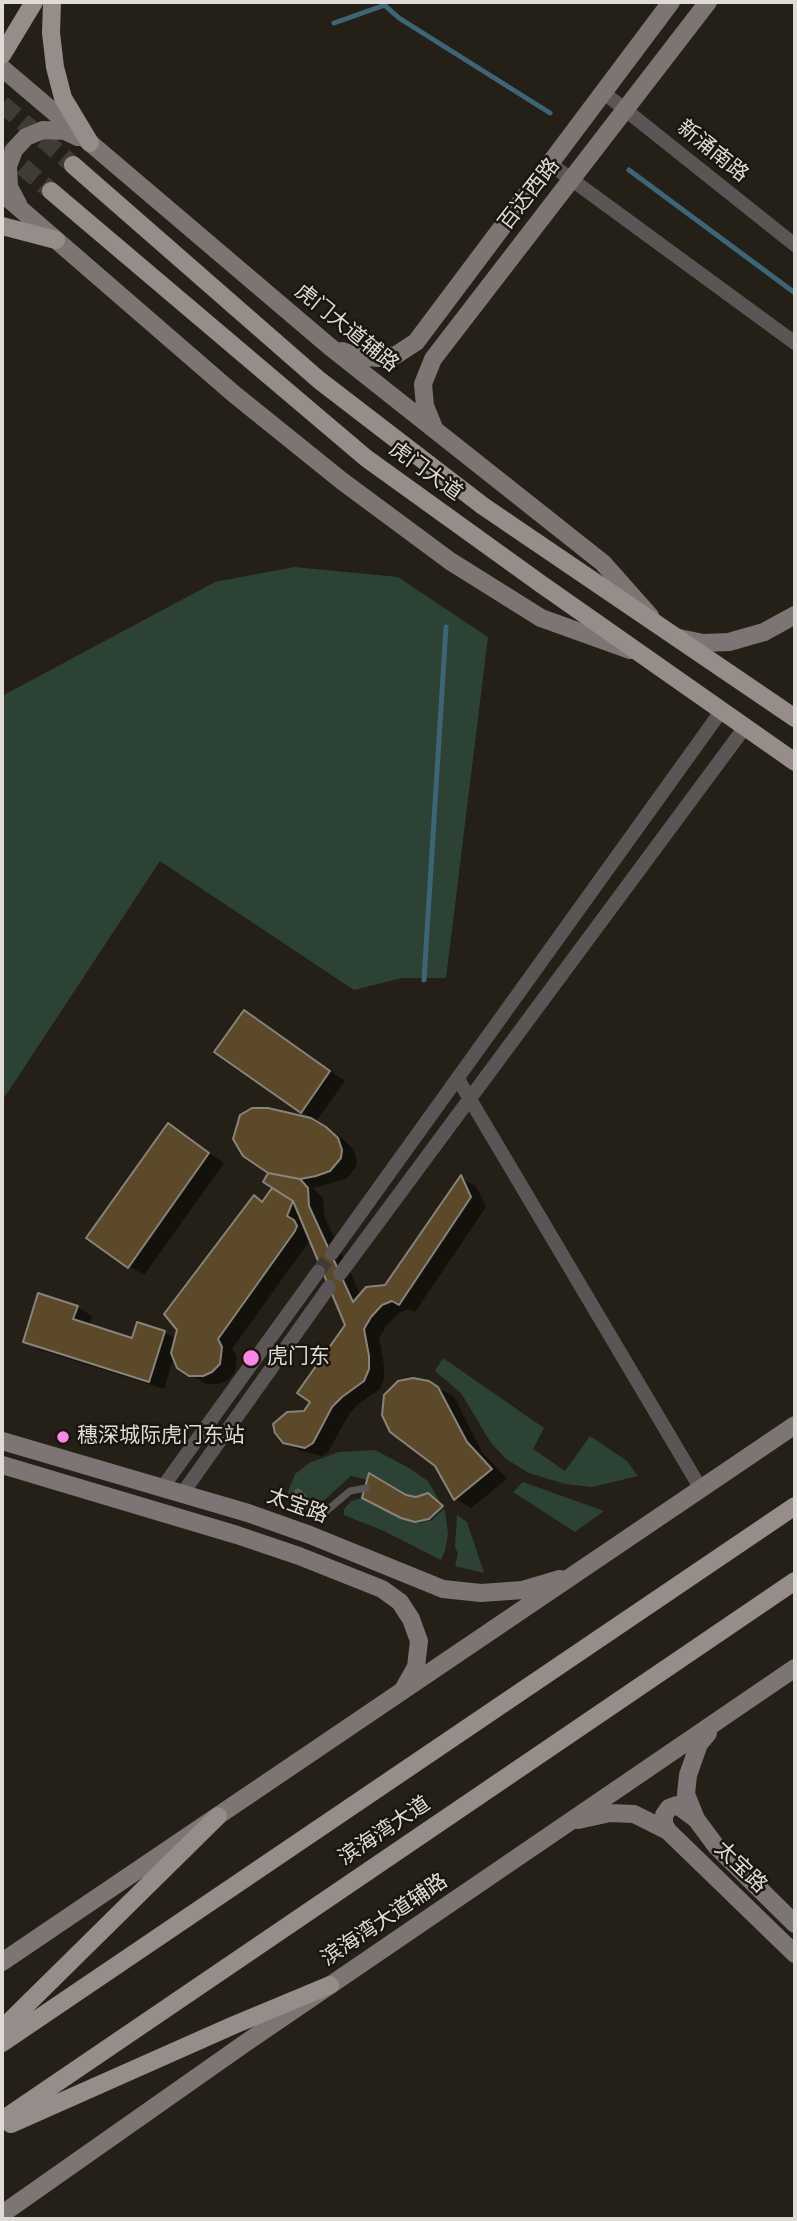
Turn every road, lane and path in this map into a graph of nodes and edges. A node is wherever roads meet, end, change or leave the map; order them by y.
1 (34, 2) edge
2 (52, 2) edge
3 (671, 2) edge
4 (708, 2) edge
5 (2, 55) edge
6 (2, 68) edge
7 (603, 92) junction
8 (625, 110) junction
9 (90, 143) junction
10 (549, 163) junction
11 (73, 165) tunnel mouth
12 (571, 179) junction
13 (51, 191) tunnel mouth
14 (2, 193) edge
15 (23, 212) junction
16 (2, 226) edge
17 (56, 240) junction
18 (795, 245) edge
19 (795, 343) edge
20 (329, 346) junction
21 (434, 428) junction
22 (795, 615) edge
23 (659, 626) junction
24 (676, 637) junction
25 (639, 653) junction
26 (722, 710) junction
27 (795, 718) edge
28 (745, 727) junction
29 (795, 761) edge
30 (458, 1079) junction
31 (470, 1098) junction
32 (332, 1253) tunnel mouth
33 (318, 1272) tunnel mouth
34 (340, 1274) dead end
35 (329, 1287) tunnel mouth
36 (795, 1424) edge
37 (2, 1441) edge
38 (2, 1465) edge
39 (162, 1488) junction
40 (366, 1488) dead end
41 (701, 1489) junction
42 (298, 1492) dead end
43 (182, 1494) junction
44 (795, 1506) edge
45 (576, 1574) junction
46 (795, 1581) edge
47 (795, 1668) edge
48 (401, 1693) junction
49 (722, 1718) junction
50 (218, 1816) junction
51 (696, 1819) junction
52 (568, 1823) junction
53 (668, 1831) junction
54 (795, 1924) edge
55 (795, 1954) edge
56 (2, 1962) edge
57 (330, 1985) junction
58 (2, 2029) edge
59 (2, 2043) edge
60 (2, 2120) edge
61 (2, 2128) edge
62 (2, 2214) edge

1 - 5 main road
2 - 9 main road
3 - 7 main road, 百达西路
4 - 8 main road, 百达西路
6 - 9 main road, 虎门大道辅路
7 - 8 street, 新涌南路
7 - 10 main road, 百达西路
8 - 12 main road, 百达西路
8 - 18 street, 新涌南路
9 - 15 main road
9 - 20 main road, 虎门大道辅路
10 - 12 street
10 - 20 main road, 百达西路
11 - 23 main road, 虎门大道
12 - 19 street
12 - 21 main road, 百达西路
13 - 25 main road, 虎门大道
14 - 15 main road
15 - 17 main road
16 - 17 main road
17 - 25 main road
20 - 21 main road, 虎门大道辅路
21 - 23 main road, 虎门大道辅路
22 - 24 main road
23 - 24 main road, 虎门大道
24 - 27 main road, 虎门大道
25 - 26 main road, 虎门大道
26 - 28 main road, 虎门大道
26 - 30 street
28 - 29 main road, 虎门大道
28 - 31 street
30 - 31 street
30 - 32 street
31 - 34 street
31 - 41 street
33 - 39 street
35 - 43 street
36 - 41 main road
37 - 39 main road, 太宝路
38 - 48 main road
39 - 43 main road, 太宝路
40 - 42 lane
41 - 45 main road
43 - 45 main road, 太宝路
44 - 59 main road, 滨海湾大道
45 - 48 main road
46 - 60 main road, 滨海湾大道
47 - 49 main road, 滨海湾大道辅路
48 - 50 main road
49 - 51 main road, 太宝路
49 - 52 main road, 滨海湾大道辅路
50 - 56 main road
50 - 58 main road
51 - 53 main road
51 - 54 main road, 太宝路
52 - 53 main road, 太宝路
52 - 57 main road, 滨海湾大道辅路
53 - 55 main road, 太宝路
57 - 61 main road
57 - 62 main road, 滨海湾大道辅路

